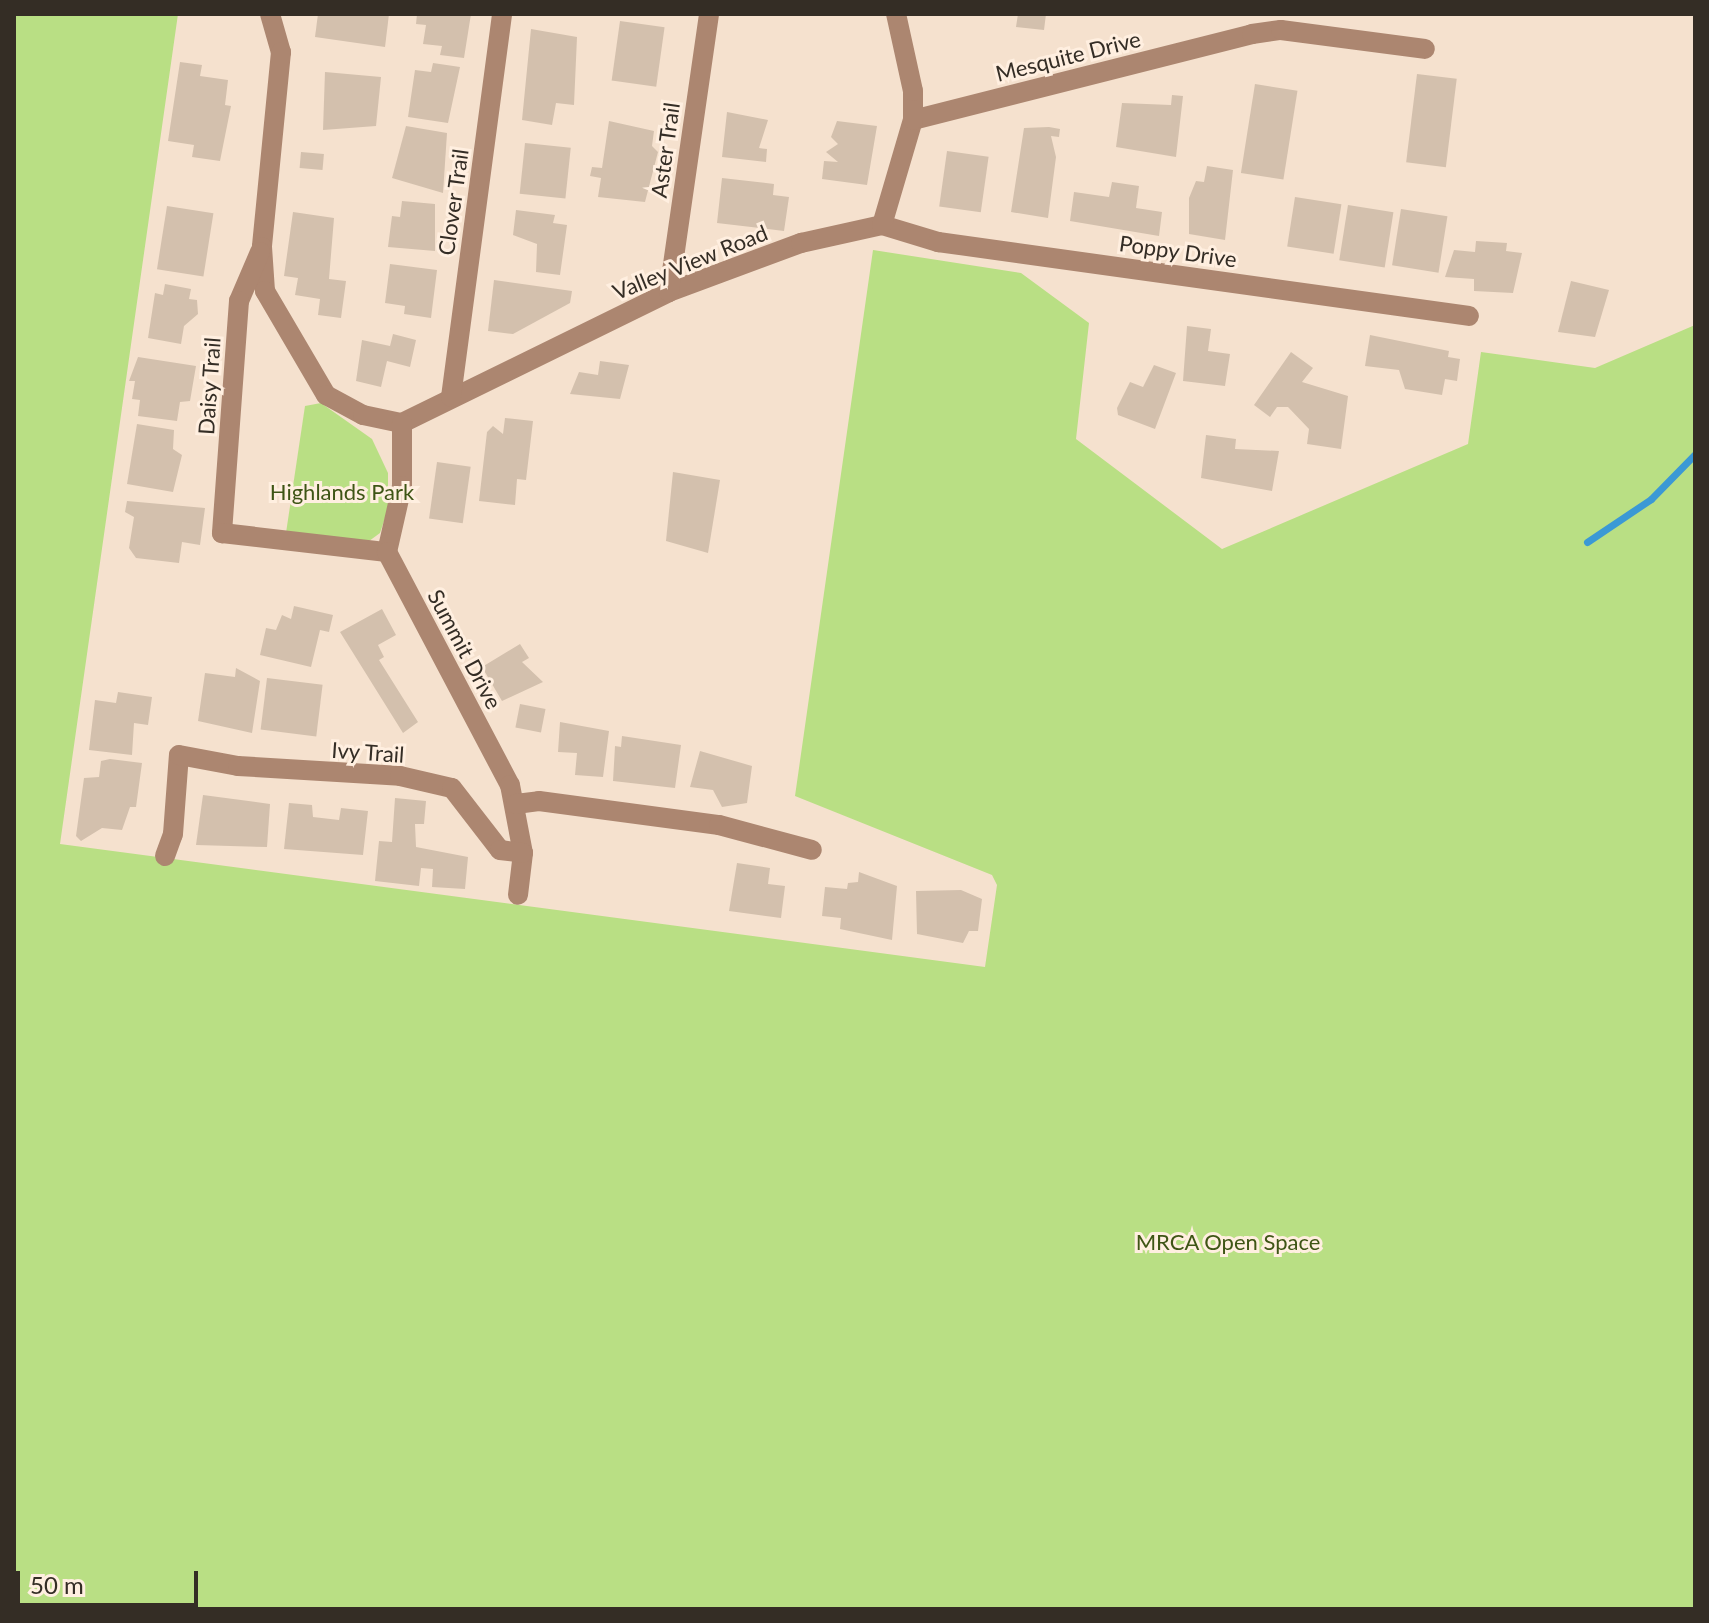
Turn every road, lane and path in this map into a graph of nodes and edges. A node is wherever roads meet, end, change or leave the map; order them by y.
1 (270, 14) edge
2 (502, 14) edge
3 (709, 14) edge
4 (896, 14) edge
5 (1425, 49) dead end
6 (913, 120) junction
7 (882, 225) junction
8 (262, 247) junction
9 (669, 292) junction
10 (1469, 316) dead end
11 (451, 397) junction
12 (402, 423) junction
13 (387, 552) junction
14 (516, 804) junction
15 (812, 850) dead end
16 (523, 853) junction
17 (165, 856) dead end
18 (518, 895) dead end

1 - 8 street
2 - 11 street, Clover Trail
3 - 9 street, Aster Trail
4 - 6 street
5 - 6 street, Mesquite Drive
6 - 7 street
7 - 9 street, Valley View Road
7 - 10 street, Poppy Drive
8 - 12 street
8 - 13 street, Daisy Trail
9 - 11 street, Valley View Road
11 - 12 street, Valley View Road
12 - 13 street
13 - 14 street, Summit Drive
14 - 15 street
14 - 16 street, Summit Drive
16 - 17 street, Ivy Trail
16 - 18 street, Summit Drive

